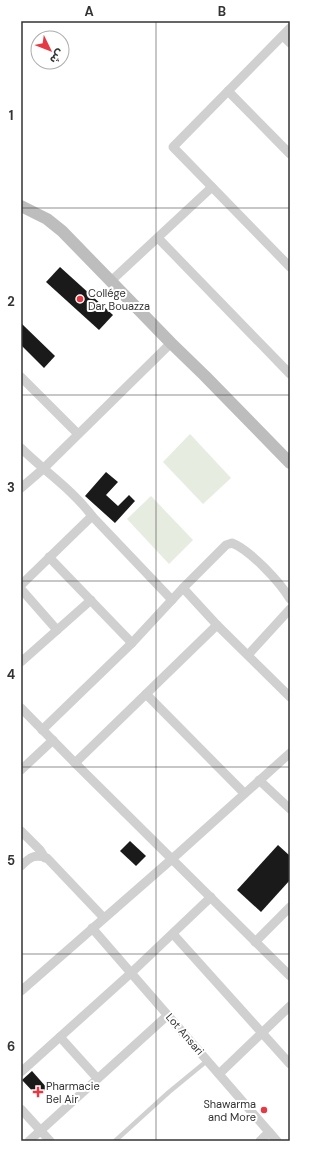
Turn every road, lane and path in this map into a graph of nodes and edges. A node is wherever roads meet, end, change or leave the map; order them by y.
1 (290, 28) edge
2 (283, 36) junction
3 (290, 43) edge
4 (228, 91) junction
5 (290, 154) edge
6 (212, 187) junction
7 (21, 206) edge
8 (158, 238) junction
9 (290, 267) edge
10 (111, 281) junction
11 (171, 343) junction
12 (290, 374) edge
13 (21, 377) edge
14 (78, 434) junction
15 (21, 448) edge
16 (290, 463) edge
17 (43, 469) junction
18 (21, 488) edge
19 (92, 516) junction
20 (49, 557) junction
21 (21, 585) edge
22 (183, 588) junction
23 (21, 589) edge
24 (290, 599) edge
25 (91, 600) junction
26 (172, 600) junction
27 (290, 609) edge
28 (218, 625) junction
29 (57, 630) junction
30 (132, 642) junction
31 (248, 655) junction
32 (21, 662) edge
33 (146, 694) junction
34 (290, 696) edge
35 (21, 708) edge
36 (42, 730) junction
37 (53, 740) junction
38 (290, 753) edge
39 (75, 763) junction
40 (21, 770) edge
41 (259, 780) junction
42 (244, 793) junction
43 (290, 809) edge
44 (21, 831) edge
45 (45, 858) junction
46 (172, 859) junction
47 (21, 866) edge
48 (211, 897) junction
49 (290, 907) edge
50 (104, 918) junction
51 (92, 928) junction
52 (173, 934) junction
53 (255, 942) junction
54 (131, 973) junction
55 (290, 976) edge
56 (21, 991) edge
57 (290, 1006) edge
58 (168, 1015) junction
59 (262, 1032) junction
60 (60, 1038) junction
61 (208, 1060) junction
62 (290, 1064) edge
63 (21, 1072) edge
64 (220, 1074) junction
65 (97, 1078) junction
66 (21, 1109) edge
67 (41, 1131) junction
68 (269, 1132) junction
69 (29, 1141) edge
70 (50, 1141) edge
71 (115, 1141) edge
72 (260, 1141) edge
73 (277, 1141) edge

1 - 2 street
2 - 3 street
2 - 4 street
4 - 5 street
4 - 6 street
6 - 8 street
6 - 9 street
7 - 10 street
8 - 10 street
8 - 12 street
10 - 11 street
11 - 14 street
11 - 16 street
13 - 14 street
14 - 17 street
15 - 17 street
17 - 18 street
17 - 19 street
19 - 20 street
19 - 26 street
20 - 21 street
20 - 25 street
22 - 24 street
22 - 26 street
22 - 28 street
23 - 29 street
25 - 29 street
25 - 30 street
26 - 30 street
27 - 31 street
28 - 31 street
28 - 33 street
29 - 32 street
30 - 36 street
31 - 34 street
33 - 39 street
33 - 42 street
35 - 36 street
36 - 37 street
37 - 39 street
37 - 40 street
38 - 41 street
39 - 46 street
41 - 42 street
41 - 43 street
42 - 46 street
44 - 45 street
45 - 47 street
45 - 50 street
46 - 48 street
46 - 50 street
48 - 52 street
48 - 53 street
49 - 53 street
50 - 51 street
51 - 54 street, Lot Ansari
51 - 56 street
52 - 54 street
52 - 59 street
53 - 55 street
54 - 58 street, Lot Ansari
54 - 60 street
57 - 59 street
58 - 61 street, Lot Ansari
58 - 65 street
59 - 62 street
59 - 64 street
60 - 63 street
60 - 65 street
61 - 64 street, Lot Ansari
61 - 71 lane
64 - 68 street, Lot Ansari
65 - 67 street
66 - 67 street
67 - 69 street
67 - 70 street
68 - 72 street
68 - 73 street, Lot Ansari

